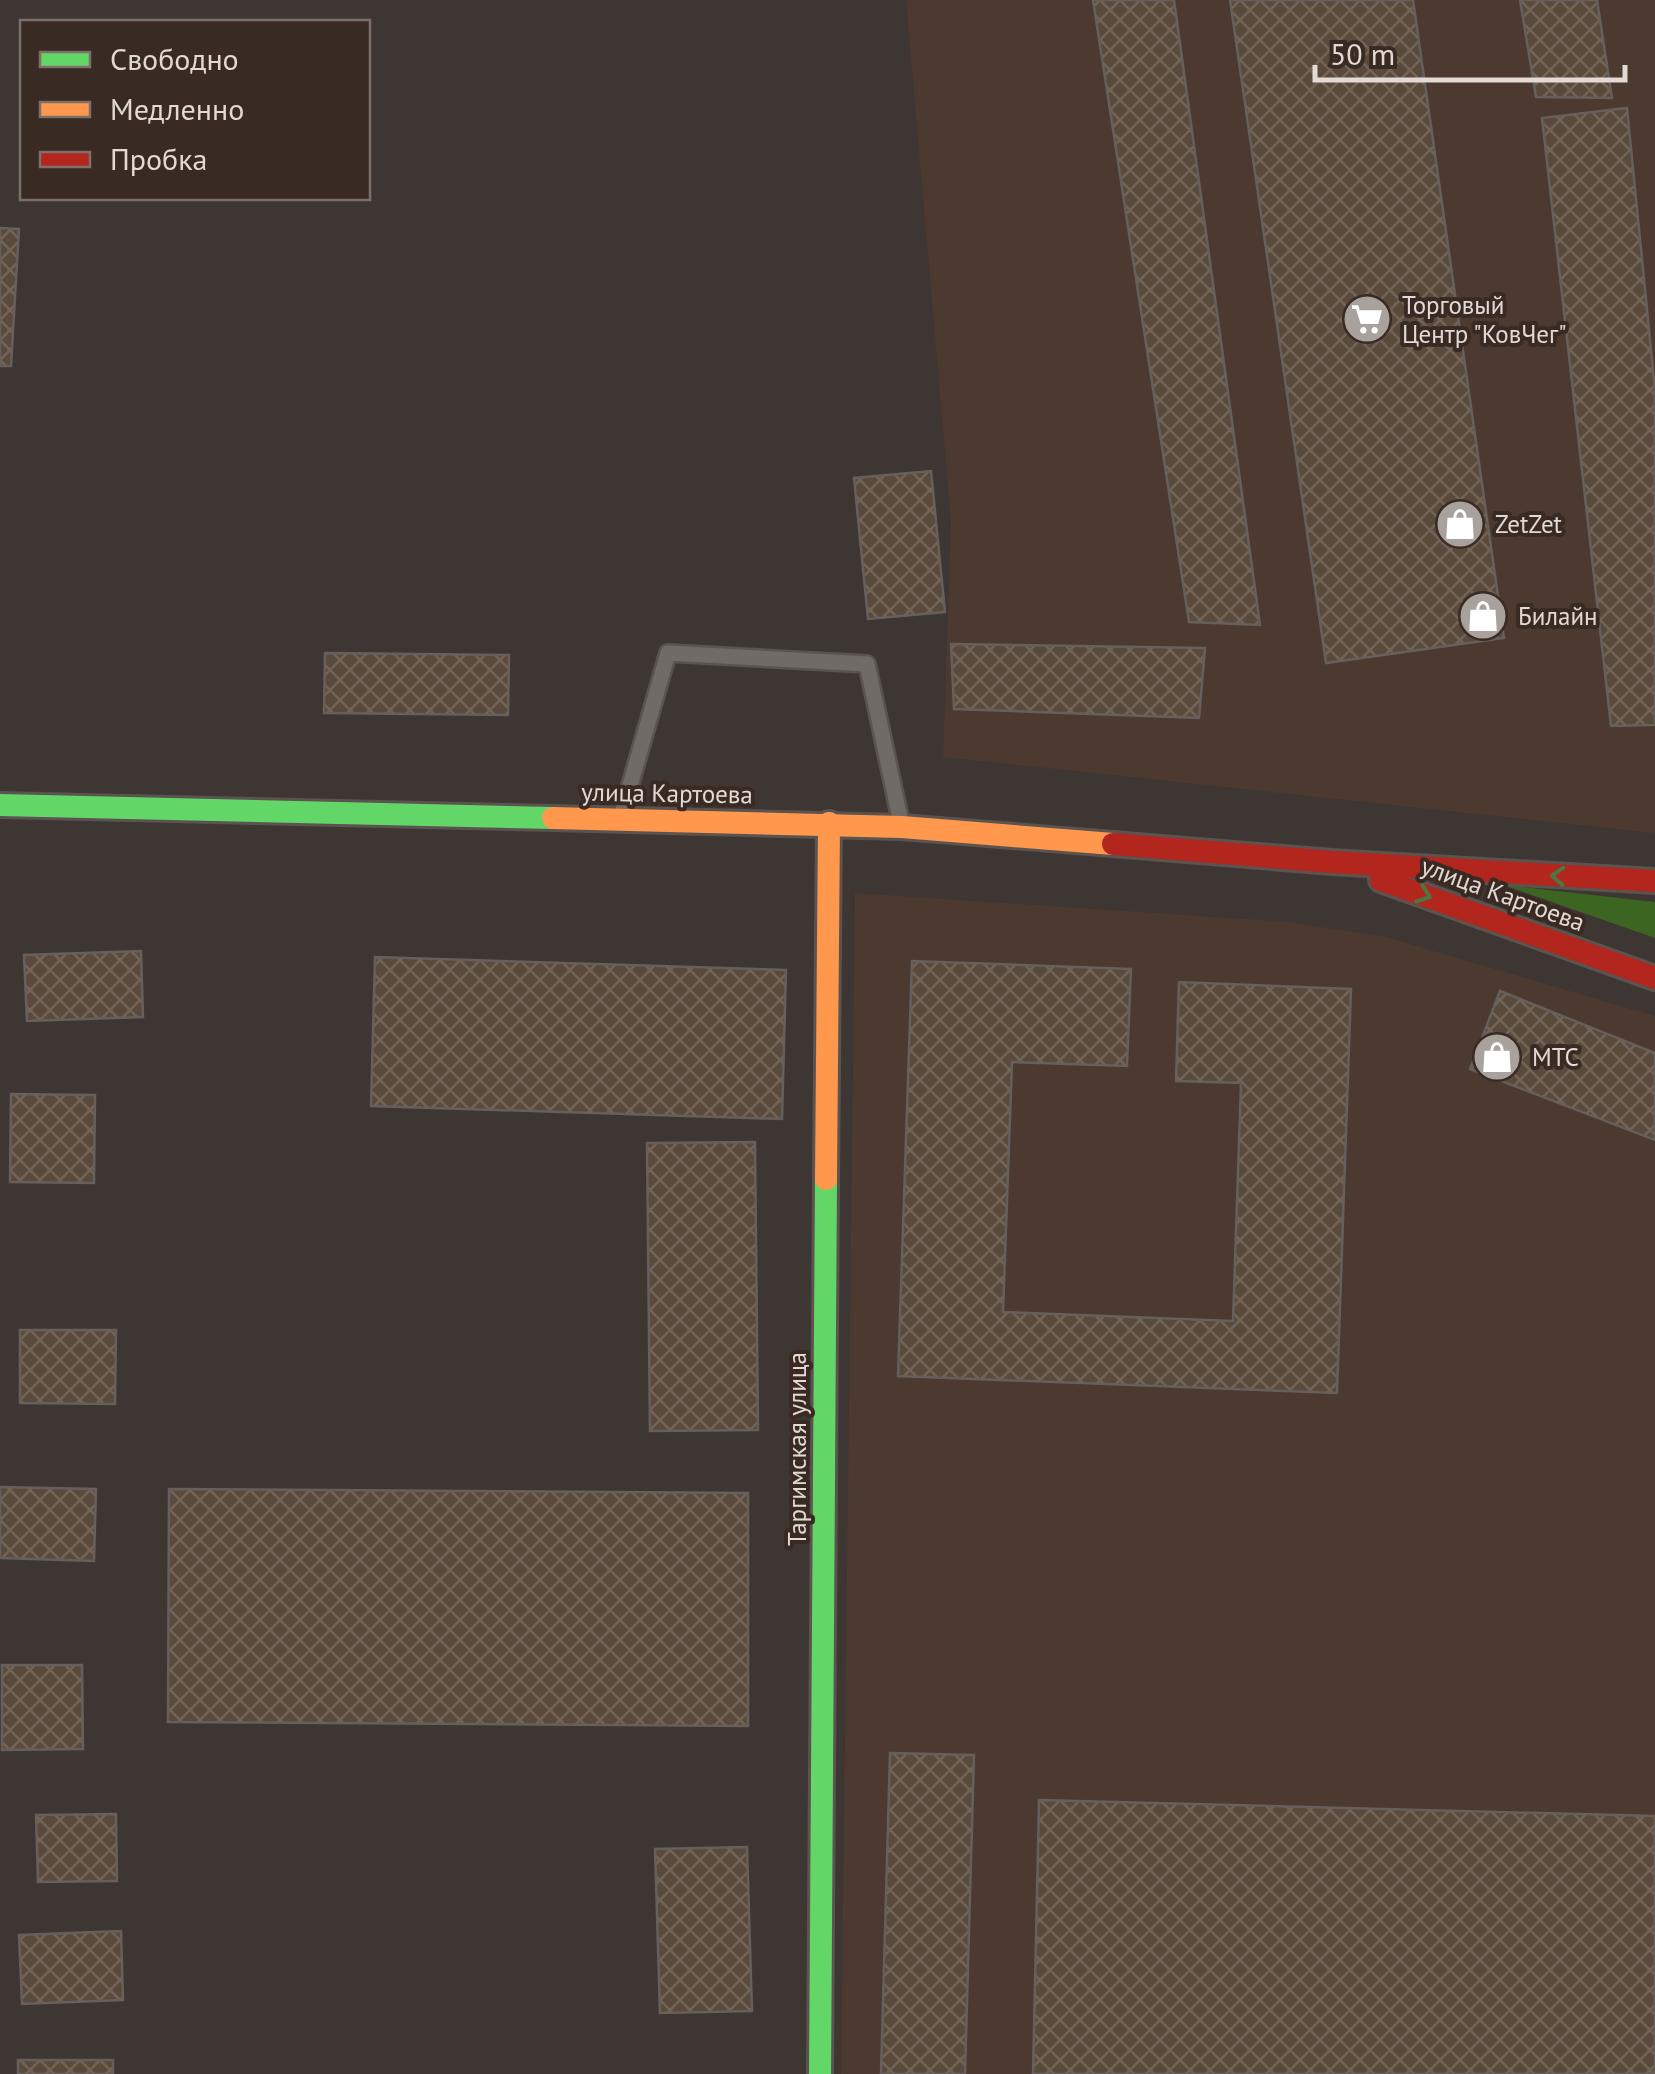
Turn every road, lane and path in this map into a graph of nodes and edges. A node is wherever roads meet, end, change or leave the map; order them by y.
1 (0, 805) edge
2 (620, 819) junction
3 (829, 824) junction
4 (902, 826) junction
5 (1332, 862) junction
6 (1655, 881) edge
7 (1655, 978) edge
8 (820, 2074) edge

1 - 2 main road, улица Картоева
2 - 3 main road, улица Картоева
2 - 4 lane
3 - 4 main road, улица Картоева
3 - 8 main road, Таргимская улица
4 - 5 main road, улица Картоева
6 -> 5 main road, улица Картоева
5 -> 7 main road, улица Картоева

